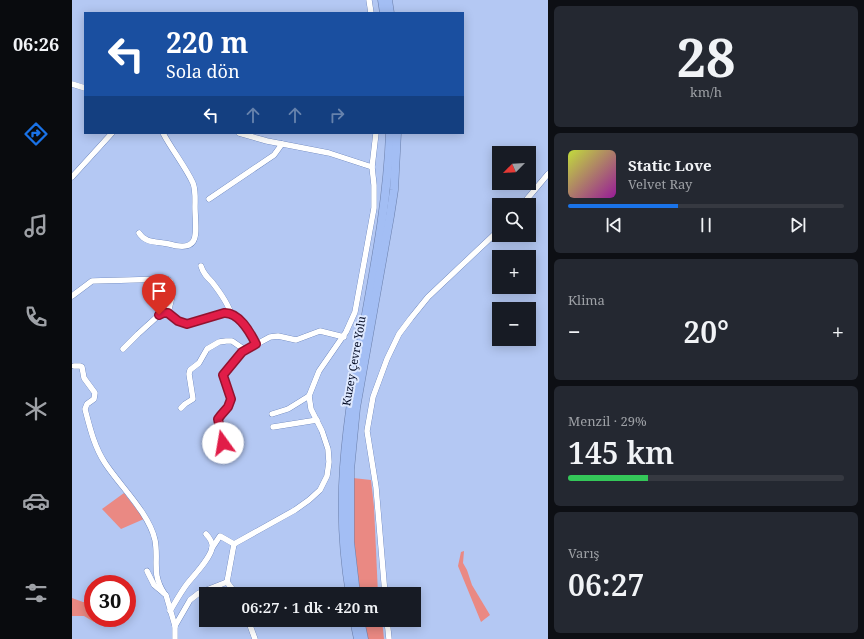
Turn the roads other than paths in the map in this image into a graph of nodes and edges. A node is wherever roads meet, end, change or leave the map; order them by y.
1 (369, 0) edge
2 (382, 0) edge
3 (388, 0) edge
4 (371, 12) edge
5 (384, 12) edge
6 (390, 12) edge
7 (72, 84) edge
8 (84, 88) edge
9 (111, 134) edge
10 (164, 134) edge
11 (242, 134) edge
12 (376, 134) edge
13 (390, 134) edge
14 (397, 134) edge
15 (282, 144) junction
16 (372, 167) junction
17 (548, 174) edge
18 (72, 177) edge
19 (528, 198) edge
20 (209, 199) dead end
21 (139, 233) dead end
22 (492, 237) edge
23 (201, 266) dead end
24 (72, 296) edge
25 (168, 313) junction
26 (231, 314) junction
27 (344, 337) junction
28 (256, 344) junction
29 (123, 349) dead end
30 (245, 350) junction
31 (74, 366) dead end
32 (309, 396) junction
33 (181, 408) dead end
34 (272, 414) dead end
35 (317, 420) junction
36 (273, 427) dead end
37 (223, 443) dead end
38 (206, 534) dead end
39 (234, 544) junction
40 (212, 548) junction
41 (147, 571) dead end
42 (228, 582) junction
43 (231, 587) edge
44 (349, 587) edge
45 (355, 587) edge
46 (384, 587) edge
47 (164, 593) junction
48 (170, 611) junction
49 (175, 626) junction
50 (251, 627) edge
51 (355, 627) edge
52 (361, 627) edge
53 (388, 627) edge
54 (175, 639) edge
55 (255, 639) edge
56 (358, 639) edge
57 (364, 639) edge
58 (389, 639) edge

1 - 4 street
2 - 5 highway
3 - 6 highway
7 - 8 street
9 - 18 street
10 - 21 street
11 - 15 street
12 - 16 street
13 - 44 highway, Kuzey Çevre Yolu
14 - 45 highway, Kuzey Çevre Yolu
15 - 16 street
15 - 20 street
16 - 27 street
17 - 19 street
22 - 46 street
23 - 26 street
24 - 25 street
25 - 26 street
25 - 29 street
26 - 28 street
27 - 28 street
27 - 32 street
28 - 30 street
30 - 33 street
30 - 37 street
31 - 47 street
32 - 34 street
32 - 35 street
35 - 36 street
35 - 39 street
38 - 40 street
39 - 40 street
39 - 42 street
40 - 48 street
41 - 47 street
42 - 43 street
42 - 49 street
47 - 48 street
48 - 49 street
49 - 54 street
50 - 55 street
51 - 56 highway
52 - 57 highway
53 - 58 street

